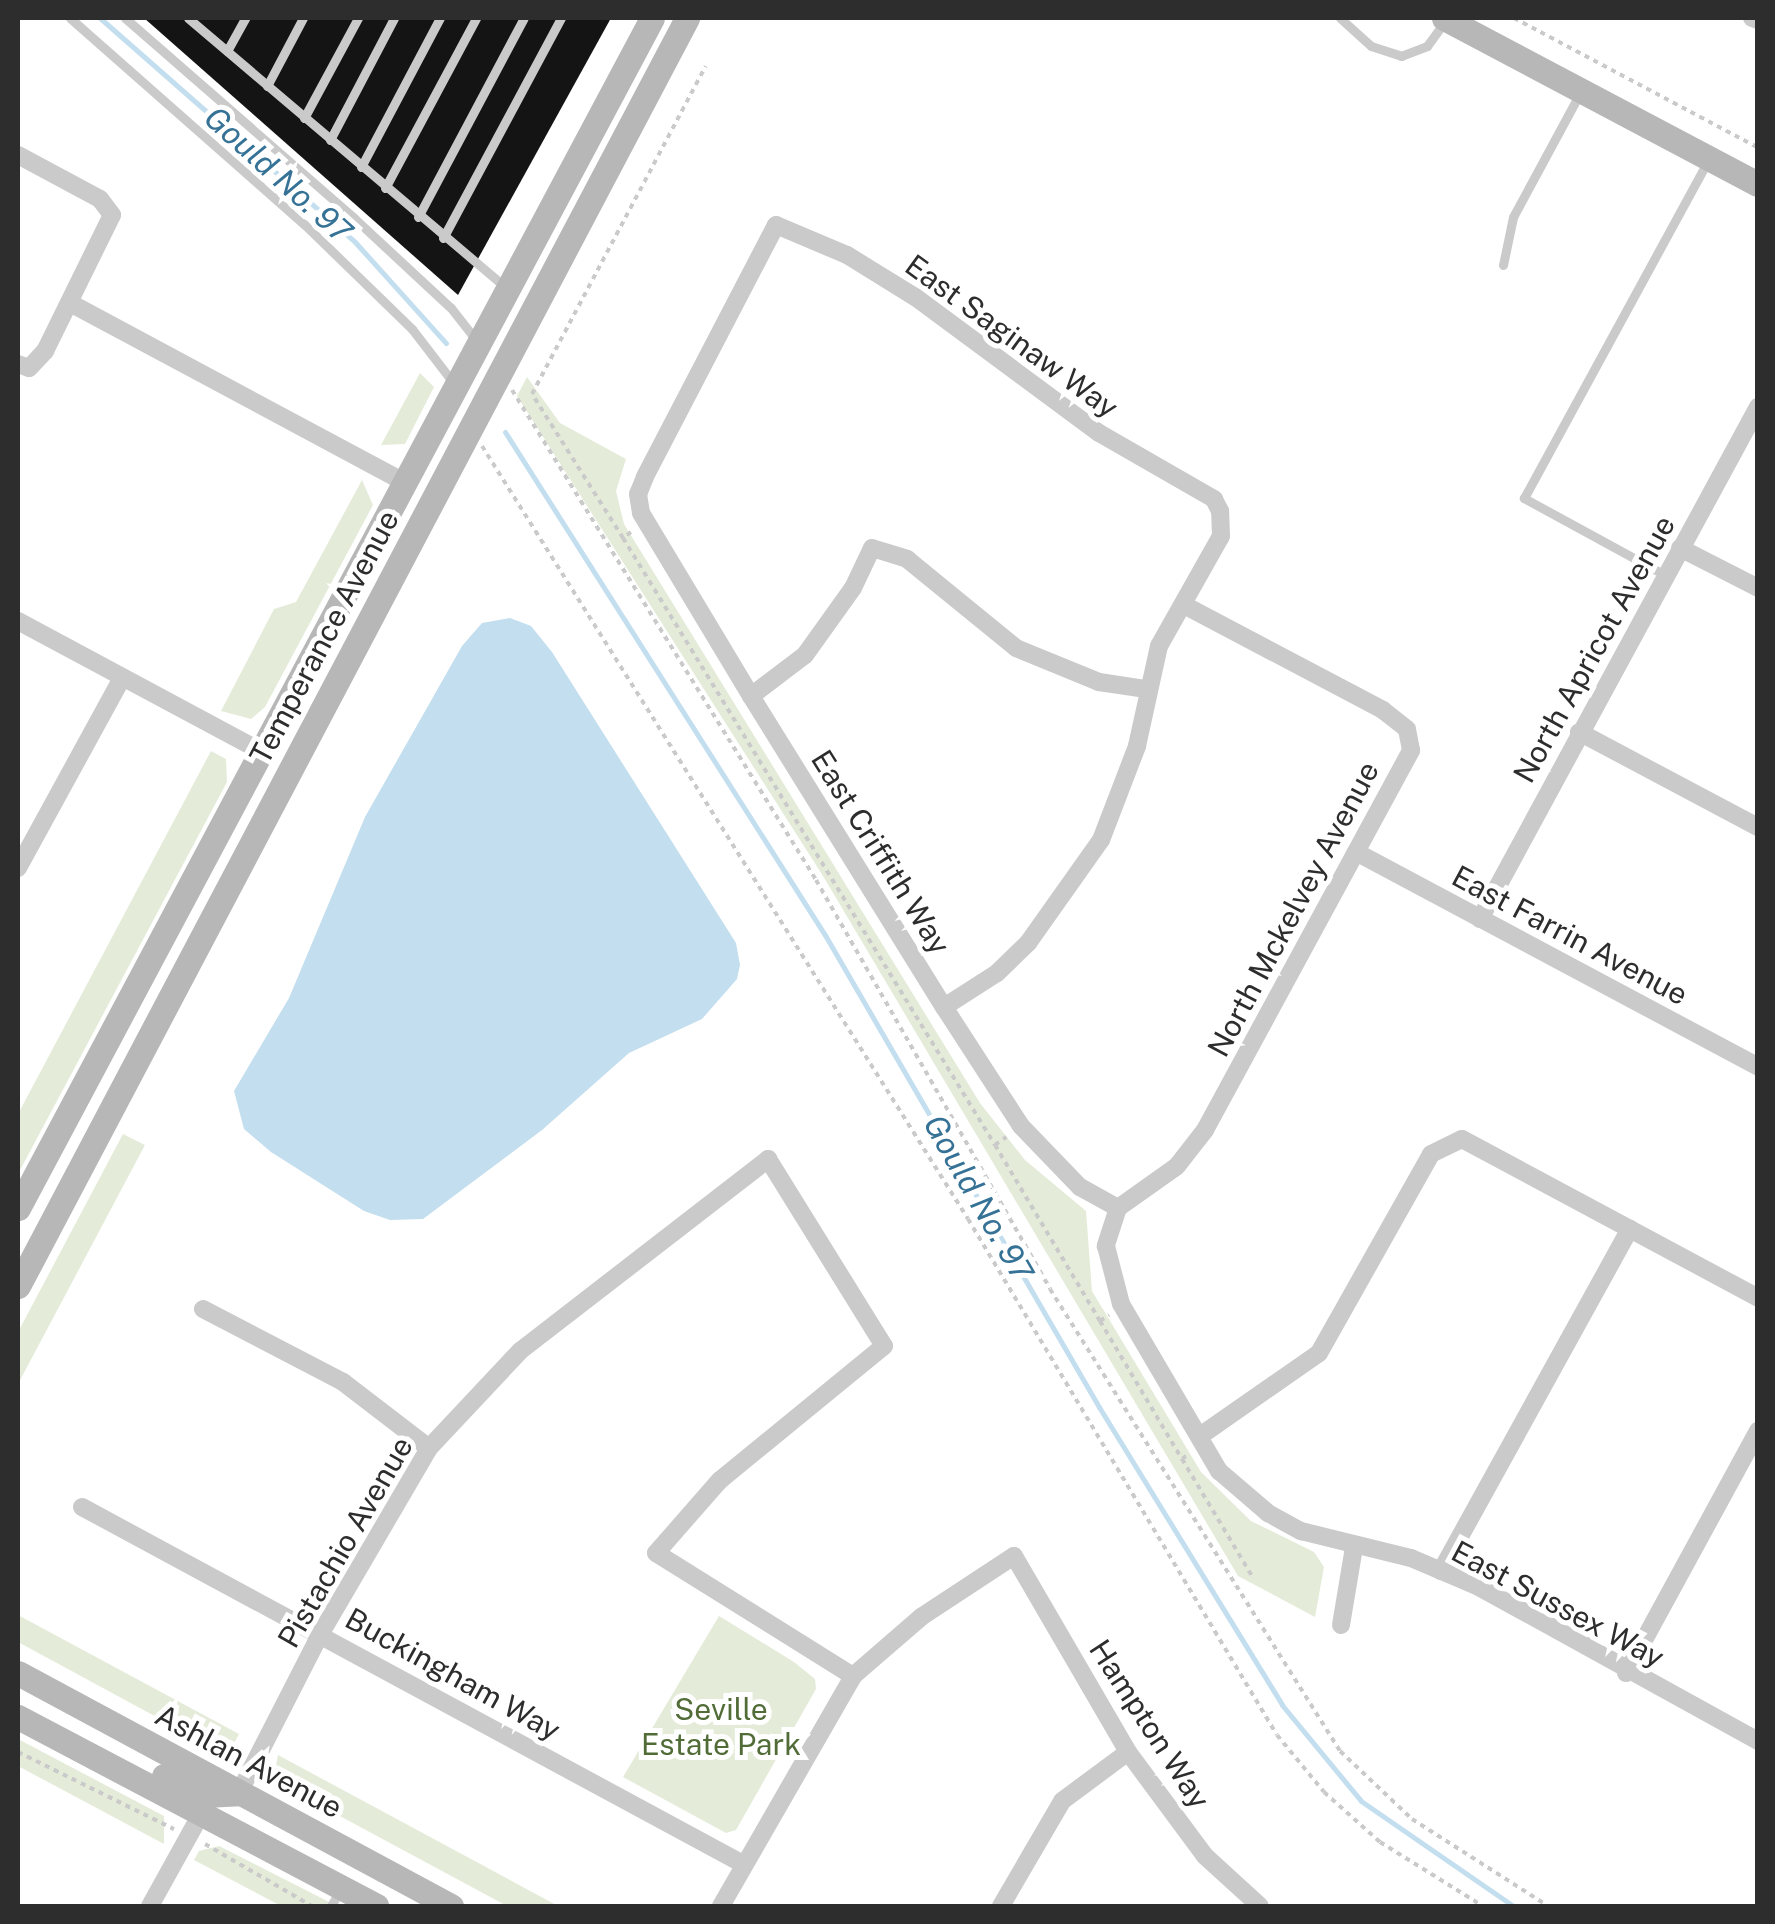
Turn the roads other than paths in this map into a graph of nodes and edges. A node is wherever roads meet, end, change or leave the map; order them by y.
1 (70, 18) edge
2 (125, 18) edge
3 (246, 18) edge
4 (304, 18) edge
5 (358, 18) edge
6 (394, 18) edge
7 (440, 18) edge
8 (476, 18) edge
9 (524, 18) edge
10 (561, 18) edge
11 (652, 18) edge
12 (686, 18) edge
13 (1340, 18) edge
14 (1446, 18) edge
15 (195, 20) edge
16 (228, 52) junction
17 (267, 86) junction
18 (1582, 90) junction
19 (304, 118) junction
20 (330, 140) junction
21 (18, 155) edge
22 (1710, 158) junction
23 (361, 167) junction
24 (1758, 184) edge
25 (385, 188) junction
26 (418, 217) junction
27 (776, 224) joint
28 (443, 238) junction
29 (1503, 265) dead end
30 (508, 289) junction
31 (72, 304) junction
32 (479, 344) junction
33 (23, 366) edge
34 (457, 387) junction
35 (1758, 407) edge
36 (408, 484) junction
37 (1680, 548) junction
38 (1665, 574) junction
39 (1758, 588) edge
40 (1184, 605) junction
41 (18, 622) edge
42 (349, 660) junction
43 (122, 678) junction
44 (1146, 689) junction
45 (751, 696) junction
46 (1579, 732) junction
47 (264, 753) junction
48 (1758, 827) edge
49 (1356, 852) junction
50 (18, 868) edge
51 (1480, 918) junction
52 (944, 1006) junction
53 (1758, 1067) edge
54 (18, 1208) edge
55 (1118, 1208) junction
56 (1630, 1229) junction
57 (18, 1286) edge
58 (1758, 1298) edge
59 (202, 1309) dead end
60 (1758, 1431) edge
61 (1202, 1440) junction
62 (429, 1448) junction
63 (82, 1507) dead end
64 (1354, 1547) junction
65 (1441, 1571) junction
66 (1341, 1625) dead end
67 (321, 1633) junction
68 (18, 1673) edge
69 (1626, 1673) junction
70 (853, 1676) junction
71 (18, 1717) edge
72 (1758, 1741) edge
73 (1128, 1752) junction
74 (97, 1758) junction
75 (239, 1792) junction
76 (195, 1825) junction
77 (743, 1864) junction
78 (336, 1897) edge
79 (150, 1906) edge
80 (376, 1906) edge
81 (451, 1906) edge
82 (721, 1906) edge
83 (1001, 1906) edge
84 (1260, 1906) edge

1 - 34 lane
2 - 32 lane
3 - 16 lane
4 - 17 lane
5 - 19 lane
6 - 20 lane
7 - 23 lane
8 - 25 lane
9 - 26 lane
10 - 28 lane
11 - 30 main road, Temperance Avenue
12 - 42 main road, Temperance Avenue
13 - 14 lane
14 - 18 main road
15 - 16 lane
16 - 17 lane
17 - 19 lane
18 - 22 main road
18 - 29 lane
19 - 20 lane
20 - 23 lane
21 - 31 street
22 - 24 main road
22 - 38 lane
23 - 25 lane
25 - 26 lane
26 - 28 lane
27 - 40 street, East Saginaw Way
27 - 45 street, East Criffith Way
28 - 30 lane
30 - 32 main road, Temperance Avenue
31 - 33 street
31 - 36 street
32 - 34 main road, Temperance Avenue
34 - 36 main road, Temperance Avenue
35 - 37 street, North Apricot Avenue
36 - 42 main road
36 - 47 main road, Temperance Avenue
37 - 38 street, North Apricot Avenue
37 - 39 street
38 - 46 street, North Apricot Avenue
40 - 44 street
40 - 49 street, North Mckelvey Avenue
41 - 43 street
42 - 57 main road, Temperance Avenue
43 - 47 street
43 - 50 street
44 - 45 street
44 - 52 street
45 - 52 street, East Criffith Way
46 - 48 street
46 - 51 street, North Apricot Avenue
47 - 54 main road, Temperance Avenue
49 - 51 street, East Farrin Avenue
49 - 55 street, North Mckelvey Avenue
51 - 53 street, East Farrin Avenue
52 - 55 street, East Criffith Way
55 - 61 street, East Sussex Way
56 - 58 street
56 - 61 street
56 - 65 street
59 - 62 street
60 - 69 street
61 - 64 street, East Sussex Way
62 - 67 street, Pistachio Avenue
62 - 70 street, Pistachio Avenue
63 - 67 street, Buckingham Way
64 - 65 street, East Sussex Way
64 - 66 street
65 - 69 street, East Sussex Way
67 - 75 street, Pistachio Avenue
67 - 77 street, Buckingham Way
68 - 75 main road, Ashlan Avenue
69 - 72 street, East Sussex Way
70 - 73 street, Hampton Way
70 - 77 street
71 - 74 main road
73 - 83 street
73 - 84 street, Hampton Way
74 - 75 main road
74 - 76 main road
75 - 81 main road, Ashlan Avenue
76 - 78 main road
76 - 79 street
77 - 82 street
78 - 80 main road

